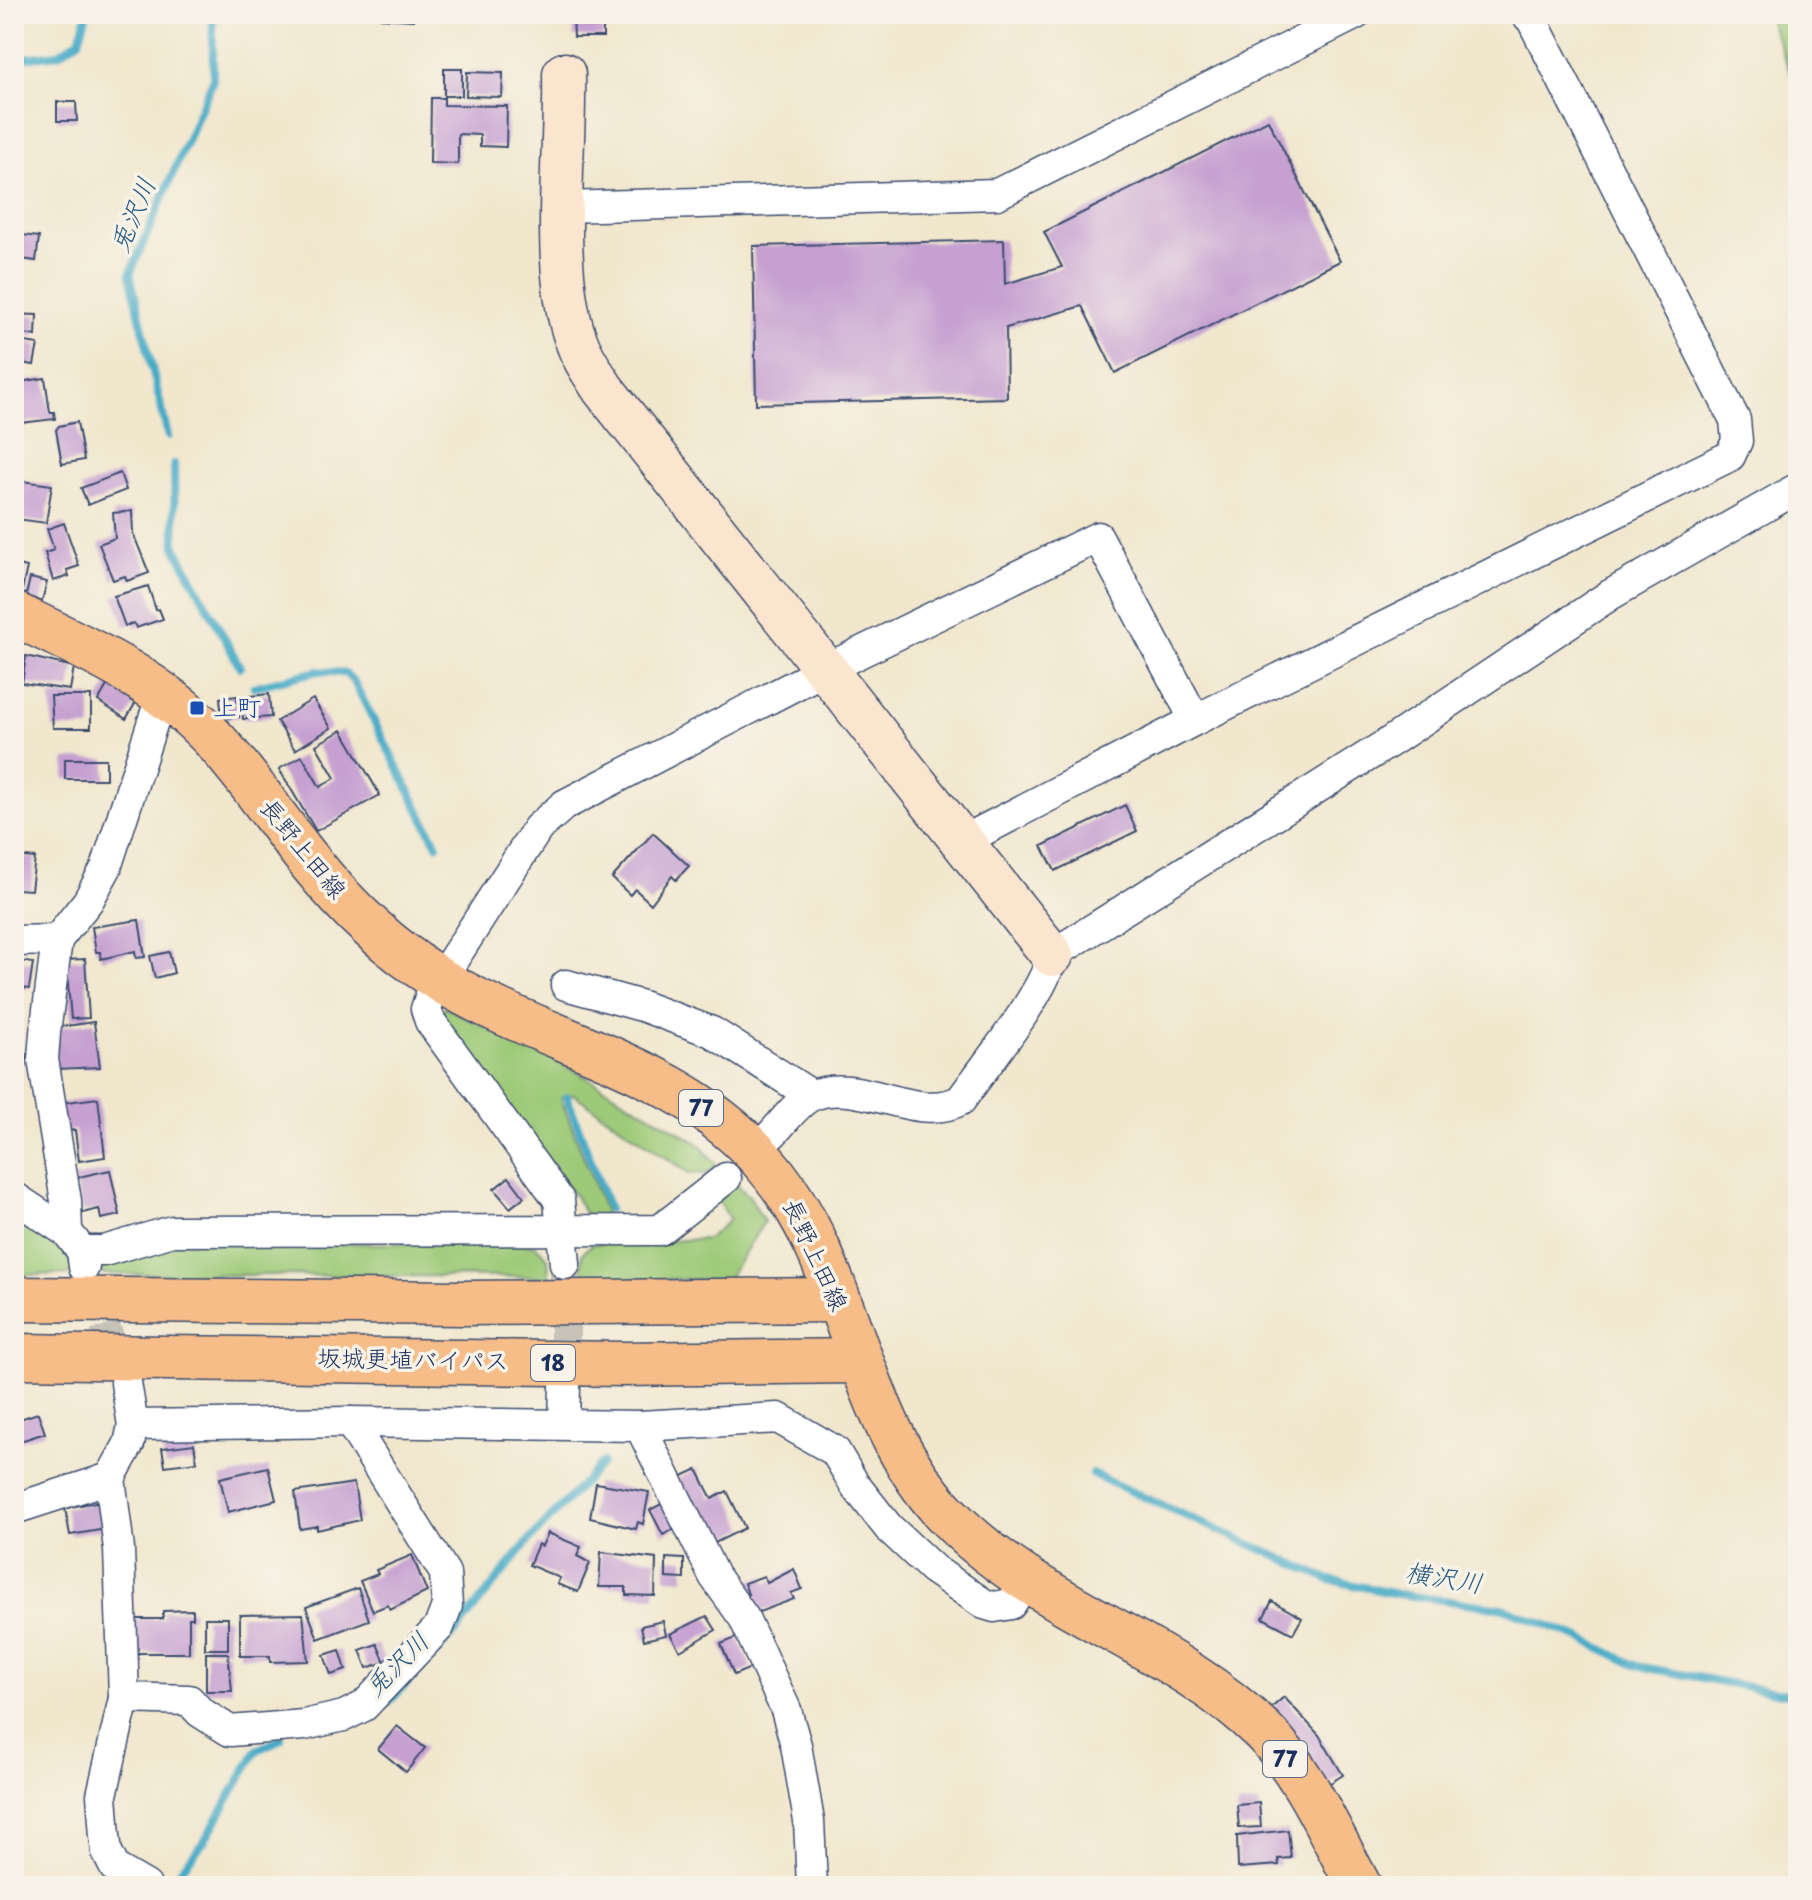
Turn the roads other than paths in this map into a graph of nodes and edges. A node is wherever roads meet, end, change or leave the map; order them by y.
1 (1356, 14) edge
2 (1526, 14) edge
3 (564, 74) dead end
4 (564, 207) junction
5 (1798, 488) edge
6 (14, 614) edge
7 (824, 670) junction
8 (169, 699) junction
9 (1195, 720) junction
10 (961, 842) junction
11 (57, 940) junction
12 (14, 941) edge
13 (1052, 955) junction
14 (441, 980) junction
15 (566, 985) dead end
16 (811, 1095) junction
17 (772, 1134) dead end
18 (726, 1178) dead end
19 (14, 1197) edge
20 (564, 1231) junction
21 (77, 1250) junction
22 (565, 1264) tunnel mouth
23 (14, 1299) edge
24 (836, 1300) junction
25 (14, 1356) edge
26 (861, 1361) junction
27 (126, 1383) tunnel mouth
28 (565, 1386) tunnel mouth
29 (350, 1422) junction
30 (564, 1424) junction
31 (133, 1425) junction
32 (640, 1426) junction
33 (110, 1478) junction
34 (14, 1509) edge
35 (1027, 1578) junction
36 (124, 1698) junction
37 (146, 1886) edge
38 (812, 1886) edge
39 (1359, 1886) edge

1 - 4 street
2 - 9 street
3 - 4 street
4 - 7 street
5 - 13 street
6 - 8 main road, 長野上田線 / 77
7 - 9 street
7 - 10 street
7 - 14 street
8 - 11 street
8 - 14 main road, 長野上田線 / 77
9 - 10 street
10 - 13 street
11 - 12 street
11 - 21 street
13 - 16 street
14 - 20 street
14 - 24 main road, 長野上田線 / 77
15 - 16 street
16 - 17 street
18 - 20 street
19 - 21 street
20 - 21 street
20 - 22 street
23 - 24 main road
24 - 26 main road, 長野上田線 / 77
25 - 26 main road, 坂城更埴バイパス / 18
26 - 35 main road, 長野上田線 / 77
27 - 31 street
28 - 30 street
29 - 30 street
29 - 31 street
29 - 36 street
30 - 32 street
31 - 33 street
32 - 35 street
32 - 38 street
33 - 34 street
33 - 36 street
35 - 39 main road, 長野上田線 / 77
36 - 37 street

